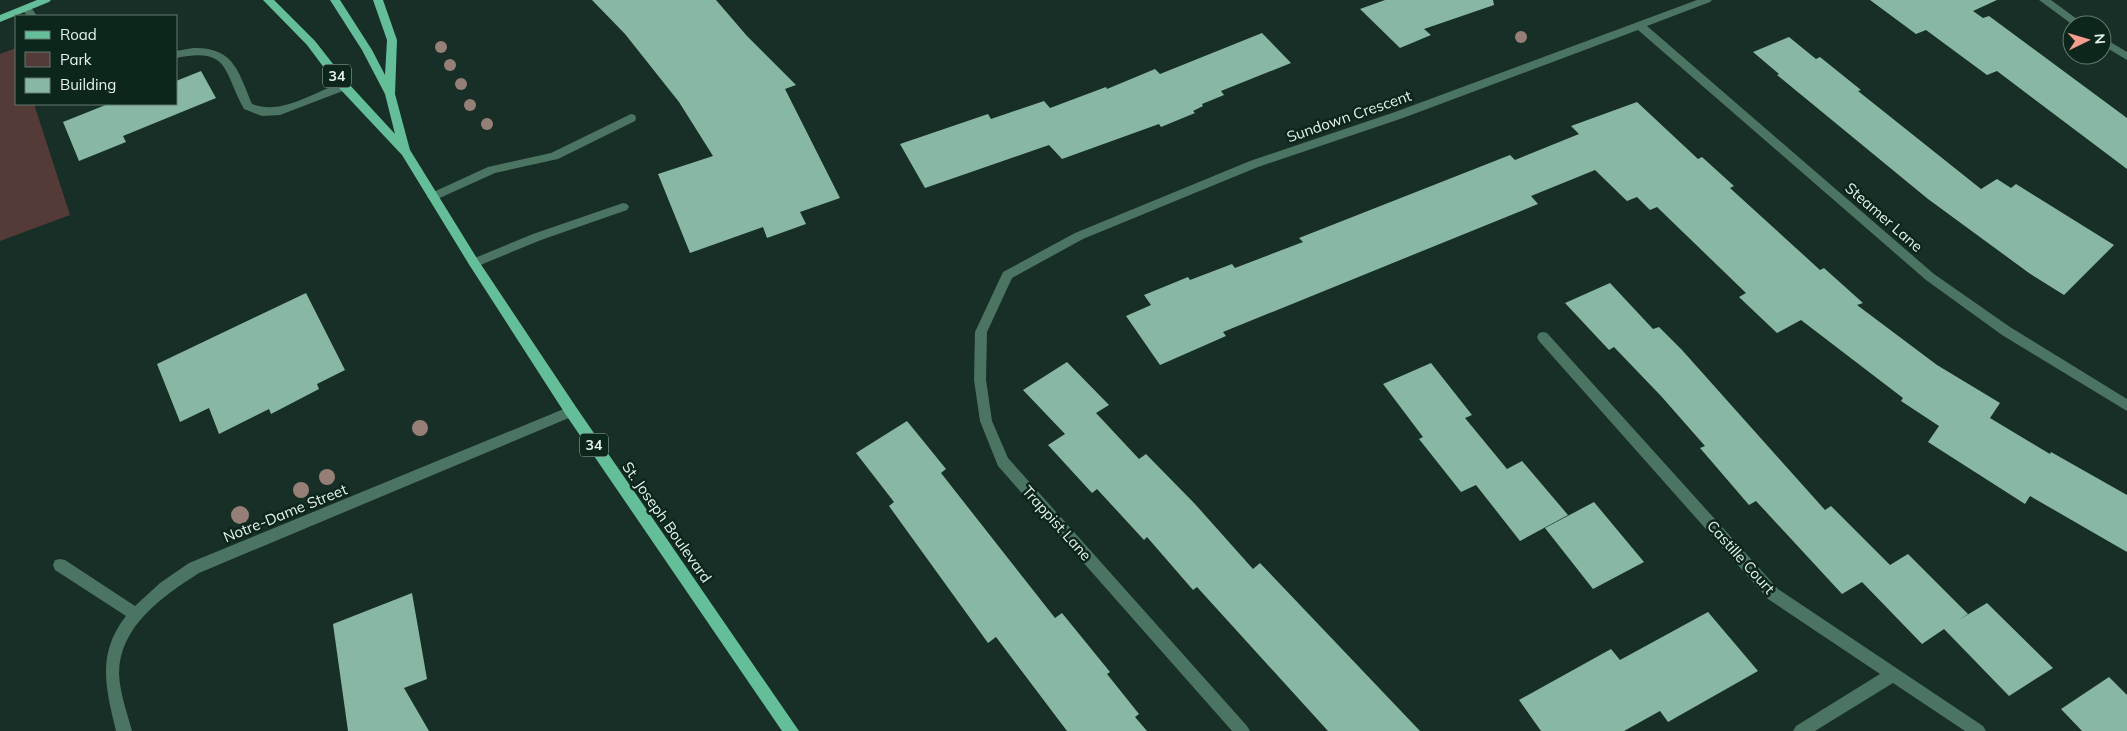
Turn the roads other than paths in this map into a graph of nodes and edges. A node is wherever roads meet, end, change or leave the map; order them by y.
1 (46, 0) edge
2 (268, 0) edge
3 (335, 0) edge
4 (378, 0) edge
5 (1707, 0) edge
6 (2044, 0) edge
7 (29, 12) edge
8 (15, 15) edge
9 (17, 15) edge
10 (2066, 15) edge
11 (0, 19) edge
12 (1640, 26) junction
13 (2112, 47) edge
14 (178, 55) edge
15 (2127, 57) edge
16 (344, 86) junction
17 (390, 94) junction
18 (631, 118) dead end
19 (406, 152) junction
20 (433, 197) junction
21 (623, 207) dead end
22 (474, 263) junction
23 (1007, 274) joint
24 (1543, 336) dead end
25 (2127, 406) edge
26 (570, 411) junction
27 (60, 565) dead end
28 (135, 614) junction
29 (1894, 674) junction
30 (124, 731) edge
31 (791, 731) edge
32 (1242, 731) edge
33 (1801, 731) edge
34 (1978, 731) edge

1 - 7 main road
2 - 16 main road, St. Joseph Boulevard / 34
3 - 17 main road, St. Joseph Boulevard / 34
4 - 17 main road
5 - 12 street, Sundown Crescent
6 - 10 street
7 - 9 main road
8 - 11 main road
12 - 23 street, Sundown Crescent
12 - 25 street, Steamer Lane
13 - 15 street
14 - 16 street
16 - 19 main road, St. Joseph Boulevard / 34
17 - 19 main road, St. Joseph Boulevard / 34
18 - 20 street
19 - 20 main road, St. Joseph Boulevard / 34
20 - 22 main road, St. Joseph Boulevard / 34
21 - 22 street
22 - 26 main road, St. Joseph Boulevard / 34
23 - 32 street, Trappist Lane
24 - 29 street, Castille Court
26 - 28 street, Notre-Dame Street
26 - 31 main road, St. Joseph Boulevard / 34
27 - 28 street
28 - 30 street, Notre-Dame Street
29 - 33 street
29 - 34 street, Castille Court

